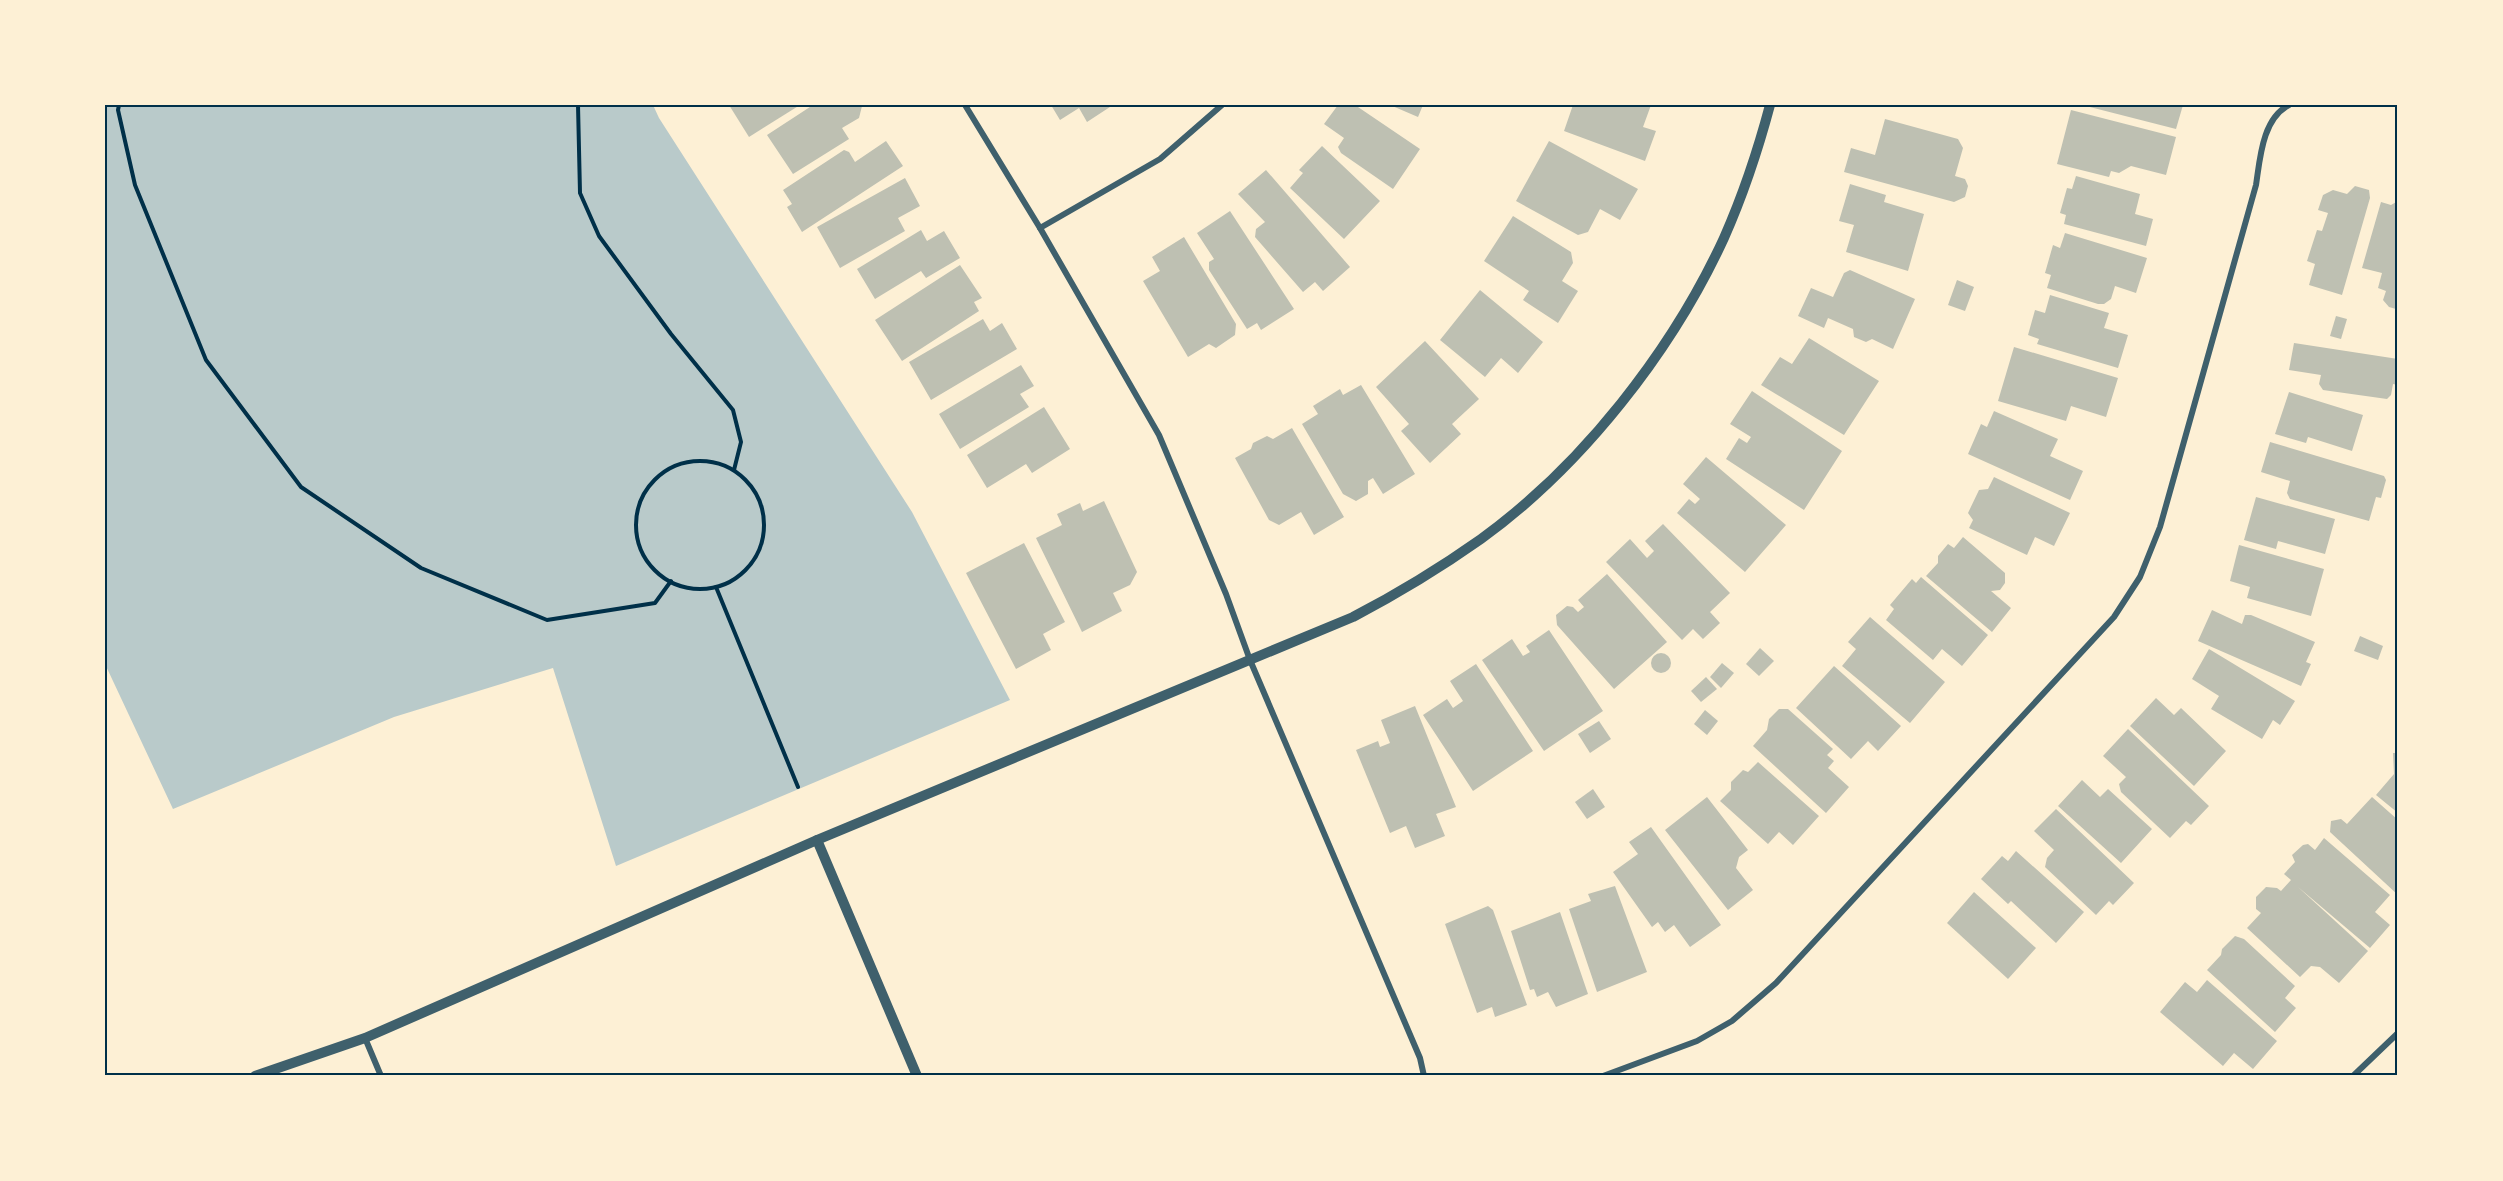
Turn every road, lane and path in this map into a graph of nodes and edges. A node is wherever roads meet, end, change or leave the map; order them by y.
1 (119, 105) edge
2 (578, 105) edge
3 (583, 105) edge
4 (965, 105) edge
5 (1222, 105) edge
6 (1770, 105) edge
7 (2289, 105) edge
8 (580, 111) junction
9 (1040, 228) junction
10 (735, 470) junction
11 (671, 582) junction
12 (716, 587) junction
13 (1250, 660) junction
14 (798, 787) dead end
15 (817, 840) junction
16 (2398, 1033) edge
17 (365, 1038) junction
18 (255, 1076) edge
19 (381, 1076) edge
20 (917, 1076) edge
21 (1424, 1076) edge
22 (1603, 1076) edge
23 (2353, 1076) edge

1 - 11 path
2 - 8 path
3 - 8 path
4 - 9 street
5 - 9 street
6 - 13 street
7 - 22 street
8 - 10 path
9 - 13 street
10 - 11 path
10 - 12 path
11 - 12 path
12 - 14 path
13 - 15 street
13 - 21 street
15 - 17 street
15 - 20 street
16 - 23 street
17 - 18 street
17 - 19 street

